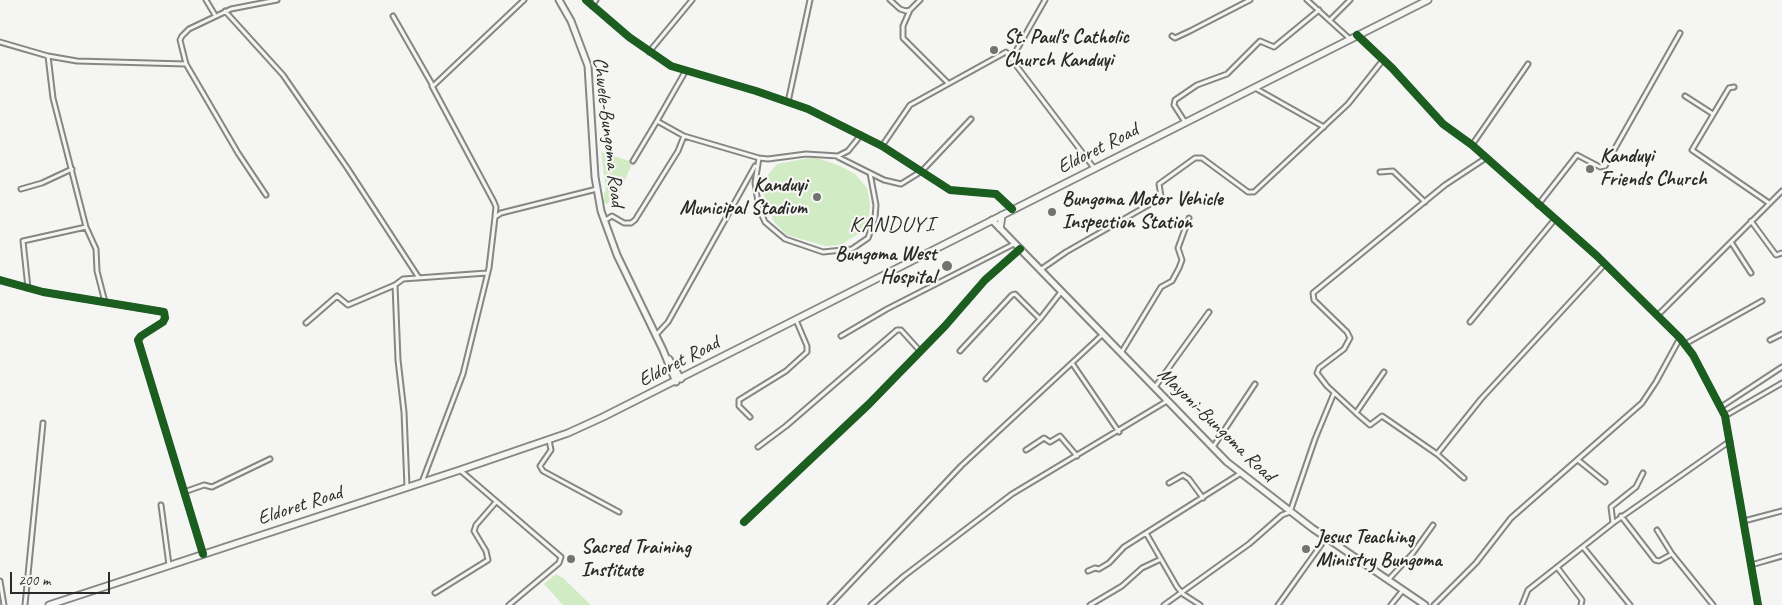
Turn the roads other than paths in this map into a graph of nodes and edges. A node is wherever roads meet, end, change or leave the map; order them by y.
1 (206, 0) edge
2 (276, 0) edge
3 (524, 0) edge
4 (559, 0) edge
5 (586, 0) edge
6 (596, 0) edge
7 (692, 0) edge
8 (810, 0) edge
9 (890, 0) edge
10 (920, 0) edge
11 (1045, 0) edge
12 (1250, 0) edge
13 (1307, 0) edge
14 (1350, 0) edge
15 (1428, 0) edge
16 (592, 6) junction
17 (910, 10) junction
18 (1319, 10) junction
19 (225, 11) junction
20 (215, 15) junction
21 (393, 16) dead end
22 (1331, 19) junction
23 (1680, 33) dead end
24 (1357, 35) junction
25 (1172, 36) dead end
26 (1350, 39) junction
27 (0, 42) edge
28 (649, 52) junction
29 (48, 56) junction
30 (1012, 58) junction
31 (1383, 60) junction
32 (186, 64) junction
33 (1528, 64) dead end
34 (685, 72) junction
35 (948, 82) junction
36 (432, 85) junction
37 (1254, 87) junction
38 (1734, 87) dead end
39 (1685, 96) dead end
40 (788, 102) junction
41 (1713, 114) junction
42 (971, 119) dead end
43 (657, 121) junction
44 (1186, 122) junction
45 (1324, 127) junction
46 (862, 135) junction
47 (684, 136) junction
48 (1472, 145) junction
49 (882, 146) junction
50 (838, 156) junction
51 (759, 158) junction
52 (1486, 158) junction
53 (633, 161) dead end
54 (72, 169) junction
55 (1094, 169) junction
56 (922, 171) junction
57 (1380, 172) dead end
58 (870, 173) junction
59 (21, 189) dead end
60 (597, 189) junction
61 (1782, 191) edge
62 (266, 195) dead end
63 (1425, 202) junction
64 (1769, 203) junction
65 (1538, 205) junction
66 (1012, 209) junction
67 (1002, 215) junction
68 (495, 217) junction
69 (1189, 218) dead end
70 (1555, 219) junction
71 (604, 221) junction
72 (990, 221) junction
73 (1751, 221) junction
74 (86, 227) junction
75 (1000, 228) junction
76 (1010, 240) junction
77 (1731, 242) junction
78 (1014, 244) junction
79 (1020, 249) junction
80 (1782, 253) edge
81 (1605, 264) junction
82 (1040, 270) junction
83 (487, 273) junction
84 (1752, 273) dead end
85 (419, 278) junction
86 (0, 280) edge
87 (395, 285) junction
88 (28, 288) junction
89 (1061, 292) junction
90 (1762, 301) dead end
91 (106, 302) junction
92 (1210, 312) dead end
93 (1658, 316) junction
94 (1040, 319) junction
95 (796, 320) junction
96 (1470, 322) dead end
97 (306, 323) dead end
98 (1103, 334) junction
99 (1782, 334) edge
100 (656, 335) junction
101 (841, 336) dead end
102 (1680, 338) junction
103 (1770, 340) dead end
104 (1685, 344) junction
105 (920, 351) junction
106 (960, 351) dead end
107 (1121, 353) junction
108 (1072, 363) junction
109 (1782, 367) edge
110 (1384, 372) dead end
111 (678, 379) junction
112 (986, 379) dead end
113 (1782, 383) edge
114 (1255, 384) dead end
115 (1155, 388) junction
116 (1334, 393) junction
117 (1167, 401) junction
118 (1721, 407) junction
119 (1356, 413) junction
120 (1725, 416) junction
121 (750, 417) dead end
122 (44, 423) dead end
123 (1119, 432) junction
124 (548, 440) junction
125 (1730, 441) junction
126 (1212, 447) junction
127 (758, 448) dead end
128 (1026, 450) dead end
129 (1437, 454) junction
130 (1077, 456) junction
131 (270, 459) dead end
132 (1578, 460) junction
133 (460, 470) junction
134 (1240, 473) junction
135 (1642, 473) dead end
136 (1464, 478) dead end
137 (1605, 482) dead end
138 (422, 483) junction
139 (1169, 483) dead end
140 (407, 487) junction
141 (184, 492) junction
142 (1203, 498) junction
143 (496, 502) junction
144 (161, 505) dead end
145 (1782, 511) edge
146 (619, 512) dead end
147 (1290, 512) junction
148 (1621, 516) junction
149 (744, 522) dead end
150 (1614, 522) junction
151 (1744, 522) junction
152 (1433, 526) dead end
153 (1657, 530) dead end
154 (1146, 533) junction
155 (1326, 538) junction
156 (1583, 547) junction
157 (203, 554) junction
158 (1672, 554) junction
159 (1782, 556) edge
160 (1160, 560) junction
161 (169, 565) junction
162 (1751, 565) junction
163 (1557, 567) junction
164 (1088, 572) dead end
165 (1389, 579) junction
166 (0, 581) edge
167 (1403, 589) junction
168 (435, 594) dead end
169 (1183, 594) junction
170 (4, 605) edge
171 (25, 605) edge
172 (49, 605) edge
173 (509, 605) edge
174 (830, 605) edge
175 (870, 605) edge
176 (1090, 605) edge
177 (1164, 605) edge
178 (1200, 605) edge
179 (1278, 605) edge
180 (1391, 605) edge
181 (1425, 605) edge
182 (1434, 605) edge
183 (1522, 605) edge
184 (1581, 605) edge
185 (1630, 605) edge
186 (1714, 605) edge
187 (1758, 605) edge

1 - 20 street
2 - 19 street
3 - 36 street
4 - 60 main road, Chwele-Bungoma Road
5 - 16 street
6 - 16 street
7 - 28 street
8 - 40 street
9 - 17 street
10 - 17 street
11 - 30 street
12 - 25 street
13 - 18 street
14 - 22 street
15 - 24 highway, Eldoret Road
16 - 28 street
17 - 35 street
18 - 22 street
18 - 44 street
19 - 20 street
19 - 85 street
20 - 32 street
21 - 36 street
22 - 26 street
23 - 65 street
24 - 26 highway, Eldoret Road
24 - 31 street
26 - 37 highway, Eldoret Road
27 - 29 street
28 - 34 street
29 - 32 street
29 - 54 street
30 - 35 street
30 - 55 street
31 - 45 street
31 - 48 street
32 - 62 street
33 - 48 street
34 - 40 street
34 - 43 street
35 - 49 street
36 - 68 street
37 - 44 highway, Eldoret Road
37 - 45 street
38 - 41 street
39 - 41 street
40 - 46 street
41 - 64 street
42 - 56 street
43 - 47 street
43 - 53 street
44 - 55 highway, Eldoret Road
45 - 82 street
46 - 49 street
46 - 50 street
47 - 51 street
47 - 71 street
48 - 52 street
49 - 56 street
50 - 51 street
50 - 58 street
51 - 58 street
51 - 100 street
52 - 63 street
52 - 65 street
54 - 59 street
54 - 74 street
55 - 66 highway, Eldoret Road
56 - 58 street
56 - 66 street
57 - 63 street
60 - 68 street
60 - 71 main road, Chwele-Bungoma Road
61 - 64 street
63 - 116 street
64 - 73 street
65 - 70 street
66 - 67 highway, Eldoret Road
67 - 72 highway, Eldoret Road
67 - 75 highway
68 - 83 street
69 - 107 street
70 - 81 street
70 - 96 street
71 - 100 main road, Chwele-Bungoma Road
72 - 75 main road
72 - 76 main road
72 - 95 highway, Eldoret Road
73 - 77 street
73 - 80 street
74 - 88 street
74 - 91 street
75 - 76 main road
76 - 78 main road, Mayoni-Bungoma Road
77 - 84 street
77 - 93 street
78 - 79 main road, Mayoni-Bungoma Road
78 - 101 street
79 - 82 main road, Mayoni-Bungoma Road
79 - 105 street
81 - 93 street
81 - 129 street
82 - 89 main road, Mayoni-Bungoma Road
83 - 85 street
83 - 138 street
85 - 87 street
86 - 88 street
87 - 97 street
87 - 140 street
88 - 91 street
89 - 94 street
89 - 98 main road, Mayoni-Bungoma Road
90 - 104 street
91 - 141 street
92 - 115 street
93 - 102 street
94 - 106 street
94 - 112 street
95 - 111 highway, Eldoret Road
95 - 121 street
98 - 107 main road, Mayoni-Bungoma Road
98 - 108 street
99 - 103 street
100 - 111 main road, Chwele-Bungoma Road
102 - 104 street
102 - 132 street
104 - 118 street
105 - 127 street
105 - 149 street
107 - 115 main road, Mayoni-Bungoma Road
108 - 123 street
108 - 174 street
109 - 118 street
110 - 119 street
111 - 124 highway, Eldoret Road
113 - 120 street
114 - 126 street
115 - 117 main road, Mayoni-Bungoma Road
116 - 119 street
116 - 147 street
117 - 123 street
117 - 126 main road, Mayoni-Bungoma Road
118 - 120 street
119 - 129 street
120 - 125 street
122 - 171 street
123 - 130 street
124 - 133 highway, Eldoret Road
124 - 146 street
125 - 148 street
125 - 151 street
126 - 134 main road, Mayoni-Bungoma Road
128 - 130 street
129 - 136 street
130 - 175 street
131 - 141 street
132 - 137 street
132 - 182 street
133 - 138 highway, Eldoret Road
133 - 143 street
134 - 142 street
134 - 147 main road, Mayoni-Bungoma Road
135 - 150 street
138 - 140 highway, Eldoret Road
139 - 142 street
140 - 157 highway, Eldoret Road
141 - 157 street
142 - 154 street
143 - 168 street
143 - 173 street
144 - 161 street
145 - 151 street
147 - 155 main road, Mayoni-Bungoma Road
147 - 169 street
148 - 150 street
148 - 158 street
150 - 156 street
151 - 162 street
152 - 165 street
153 - 158 street
154 - 160 street
154 - 164 street
155 - 165 main road, Mayoni-Bungoma Road
155 - 179 street
156 - 163 street
156 - 185 street
157 - 161 highway, Eldoret Road
158 - 186 street
159 - 162 street
160 - 169 street
160 - 176 street
161 - 172 highway, Eldoret Road
162 - 187 street
163 - 183 street
163 - 184 street
165 - 167 main road, Mayoni-Bungoma Road
166 - 170 street
167 - 180 street
167 - 181 main road, Mayoni-Bungoma Road
169 - 177 street
169 - 178 street

